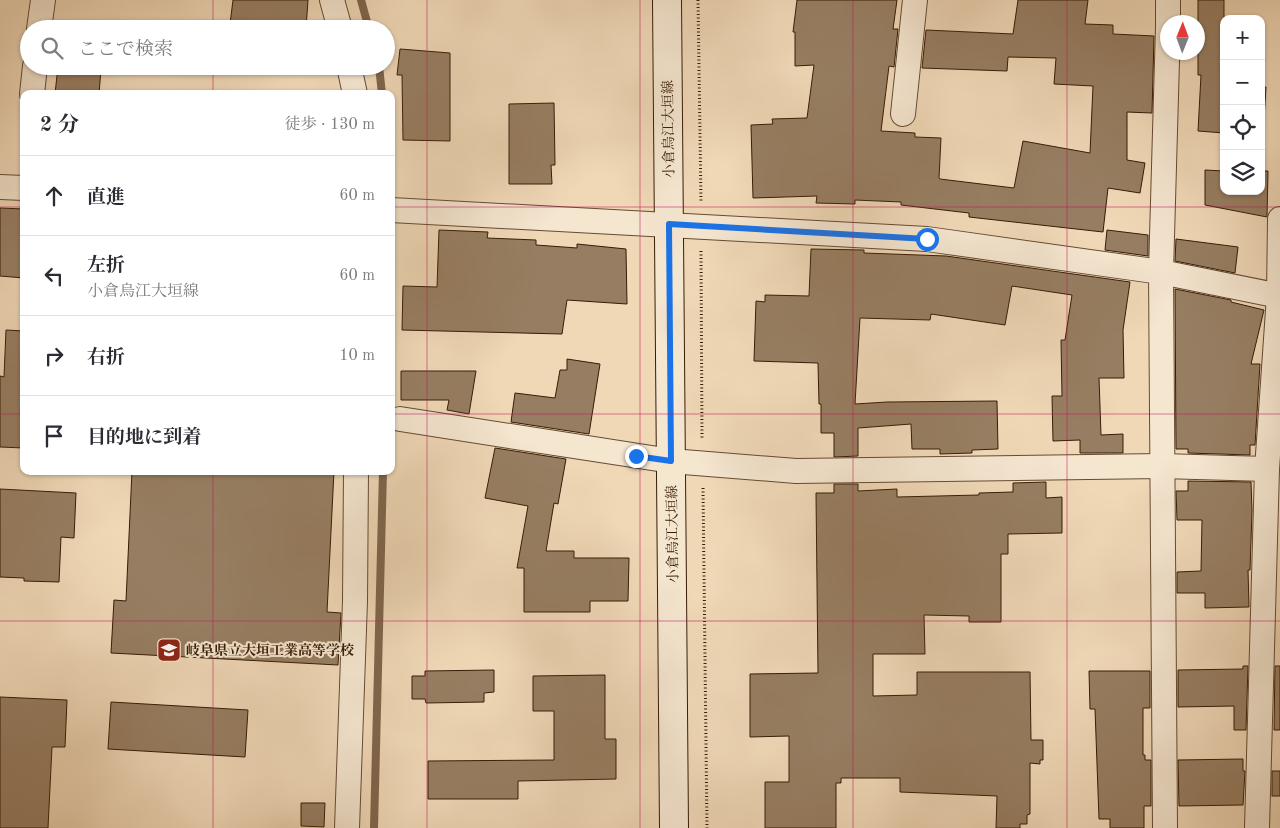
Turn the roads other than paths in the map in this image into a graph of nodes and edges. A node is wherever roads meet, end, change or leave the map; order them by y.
1 (43, 0) edge
2 (332, 0) edge
3 (667, 0) edge
4 (915, 0) edge
5 (1168, 0) edge
6 (1168, 15) edge
7 (41, 20) edge
8 (338, 20) edge
9 (1167, 60) edge
10 (34, 75) edge
11 (351, 75) edge
12 (32, 90) edge
13 (354, 90) edge
14 (903, 114) dead end
15 (398, 211) edge
16 (1280, 220) edge
17 (669, 224) junction
18 (1160, 272) junction
19 (1279, 296) edge
20 (400, 419) dead end
21 (671, 461) junction
22 (1161, 466) junction
23 (1267, 469) junction
24 (356, 475) edge
25 (347, 828) edge
26 (674, 828) edge
27 (1165, 828) edge
28 (1257, 828) edge

1 - 7 street
2 - 8 street
3 - 17 main road, 小倉烏江大垣線
4 - 14 street
5 - 6 street
9 - 18 street
10 - 12 street
11 - 13 street
15 - 17 street
16 - 19 street
17 - 18 street
17 - 21 main road, 小倉烏江大垣線
18 - 19 street
18 - 22 street
19 - 23 street
20 - 21 street
21 - 22 street
21 - 26 main road, 小倉烏江大垣線
22 - 23 street
22 - 27 street
23 - 28 street
24 - 25 street

